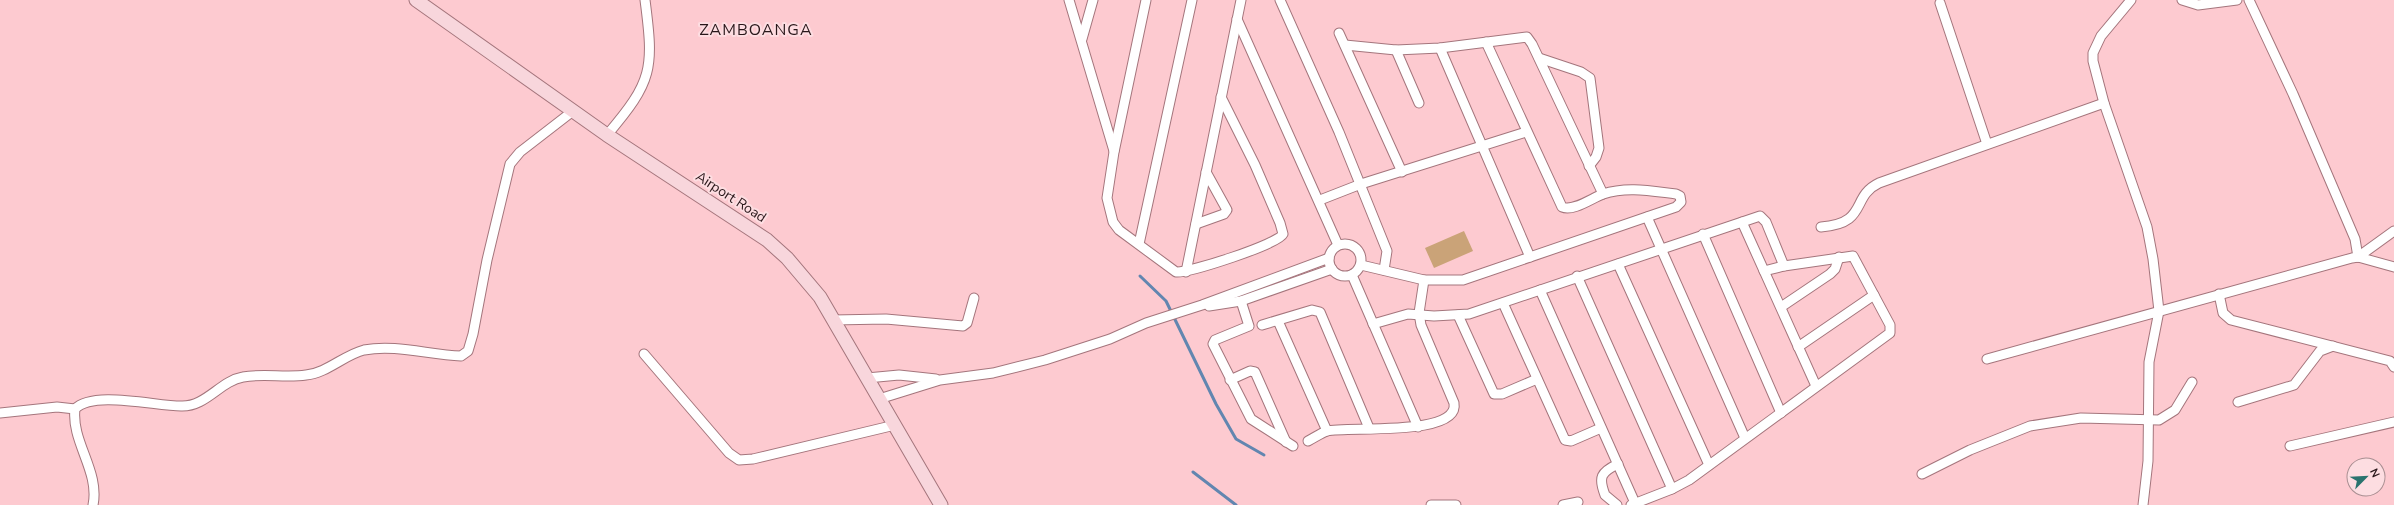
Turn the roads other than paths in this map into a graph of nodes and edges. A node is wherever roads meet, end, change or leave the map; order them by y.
1 (416, 0) edge
2 (645, 0) edge
3 (1069, 0) edge
4 (1093, 0) edge
5 (1146, 0) edge
6 (1192, 0) edge
7 (1241, 0) edge
8 (1280, 0) edge
9 (2131, 0) edge
10 (2182, 0) edge
11 (2237, 0) edge
12 (2249, 0) edge
13 (1940, 3) dead end
14 (1237, 19) junction
15 (1339, 33) dead end
16 (1082, 39) junction
17 (1486, 42) junction
18 (1345, 45) junction
19 (1440, 48) junction
20 (1396, 50) junction
21 (1539, 58) junction
22 (1221, 97) junction
23 (1418, 103) dead end
24 (2104, 103) junction
25 (573, 111) junction
26 (1526, 132) junction
27 (607, 135) junction
28 (1987, 144) junction
29 (1482, 147) junction
30 (1114, 152) junction
31 (1589, 166) junction
32 (1206, 172) junction
33 (1402, 172) junction
34 (1361, 184) junction
35 (1603, 194) junction
36 (1320, 200) junction
37 (1646, 217) junction
38 (1742, 222) junction
39 (1196, 224) junction
40 (1821, 228) dead end
41 (2394, 231) edge
42 (1703, 234) junction
43 (1139, 244) junction
44 (1338, 245) junction
45 (1660, 248) junction
46 (1530, 257) junction
47 (1839, 257) junction
48 (2358, 257) junction
49 (1329, 258) junction
50 (1618, 264) junction
51 (1361, 265) junction
52 (1784, 266) junction
53 (2394, 267) edge
54 (1332, 269) junction
55 (1384, 270) junction
56 (1764, 271) junction
57 (1186, 272) junction
58 (1352, 275) junction
59 (1282, 276) junction
60 (1577, 276) junction
61 (1424, 280) junction
62 (1286, 286) junction
63 (1540, 290) junction
64 (2219, 294) junction
65 (1874, 295) junction
66 (974, 298) dead end
67 (1241, 301) junction
68 (1503, 303) junction
69 (1202, 305) junction
70 (1781, 307) junction
71 (2159, 311) junction
72 (1419, 313) junction
73 (1458, 315) junction
74 (833, 320) junction
75 (1278, 321) junction
76 (1262, 324) dead end
77 (1373, 324) junction
78 (2335, 345) junction
79 (1798, 347) junction
80 (644, 354) dead end
81 (1987, 359) dead end
82 (2394, 367) edge
83 (867, 378) junction
84 (1537, 378) junction
85 (940, 380) junction
86 (1230, 380) junction
87 (2192, 382) dead end
88 (1816, 386) junction
89 (879, 399) junction
90 (2238, 402) dead end
91 (75, 410) junction
92 (0, 413) edge
93 (1781, 414) junction
94 (2148, 420) junction
95 (2394, 422) edge
96 (895, 426) junction
97 (1418, 427) junction
98 (1369, 428) junction
99 (1601, 428) junction
100 (1327, 431) junction
101 (1745, 438) junction
102 (1308, 441) dead end
103 (2290, 446) dead end
104 (1618, 464) junction
105 (1709, 465) junction
106 (1922, 474) dead end
107 (1672, 489) junction
108 (1578, 502) dead end
109 (1633, 504) edge
110 (93, 505) edge
111 (941, 505) edge
112 (1430, 505) edge
113 (1456, 505) edge
114 (1563, 505) edge
115 (1618, 505) edge
116 (2143, 505) edge

1 - 25 main road, Airport Road
2 - 27 street
3 - 16 street
4 - 16 street
5 - 30 street
6 - 43 street
7 - 14 street
8 - 34 street
9 - 24 street
10 - 11 street
12 - 48 street
13 - 28 street
14 - 22 street
14 - 36 street
15 - 18 street
16 - 30 street
17 - 19 street
17 - 21 street
17 - 26 street
18 - 20 street
18 - 33 street
19 - 20 street
19 - 29 street
20 - 23 street
21 - 31 street
21 - 31 street
22 - 32 street
22 - 57 street
24 - 28 street
24 - 71 street
25 - 27 main road, Airport Road
25 - 91 street
26 - 29 street
26 - 35 street
27 - 74 main road, Airport Road
28 - 40 street
29 - 33 street
29 - 46 street
30 - 43 street
31 - 35 street
32 - 39 street
32 - 39 street
33 - 34 street
34 - 36 street
34 - 55 street
35 - 37 street
36 - 44 street
37 - 45 street
37 - 46 street
38 - 42 street
38 - 52 street
38 - 56 street
39 - 57 street
41 - 48 street
42 - 45 street
42 - 93 street
43 - 57 street
44 - 49 street
44 - 51 street
45 - 50 street
45 - 101 street
46 - 61 street
47 - 52 street
47 - 65 street
47 - 70 street
48 - 53 street
48 - 64 street
49 - 54 street
49 - 59 street
50 - 60 street
50 - 105 street
51 - 55 street
51 - 58 street
52 - 56 street
54 - 58 street
54 - 62 street
55 - 61 street
56 - 70 street
58 - 77 street
59 - 62 street
59 - 69 street
60 - 63 street
60 - 107 street
61 - 72 street
62 - 67 street
63 - 68 street
63 - 99 street
64 - 71 street
64 - 78 street
65 - 79 street
65 - 88 street
66 - 74 street
67 - 69 street
67 - 86 street
68 - 73 street
68 - 84 street
69 - 85 street
70 - 79 street
71 - 81 street
71 - 94 street
72 - 73 street
72 - 77 street
72 - 97 street
73 - 84 street
74 - 83 main road, Airport Road
75 - 76 street
75 - 98 street
75 - 100 street
77 - 97 street
78 - 82 street
78 - 90 street
79 - 88 street
80 - 96 street
83 - 85 street
83 - 89 main road, Airport Road
84 - 99 street
85 - 89 street
86 - 86 street
87 - 94 street
88 - 93 street
89 - 96 main road, Airport Road
91 - 92 street
91 - 110 street
93 - 101 street
94 - 106 street
94 - 116 street
95 - 103 street
96 - 111 main road, Airport Road
97 - 98 street
98 - 100 street
99 - 104 street
100 - 102 street
101 - 105 street
104 - 109 street
104 - 115 street
105 - 107 street
107 - 109 street
108 - 114 street
112 - 113 street

